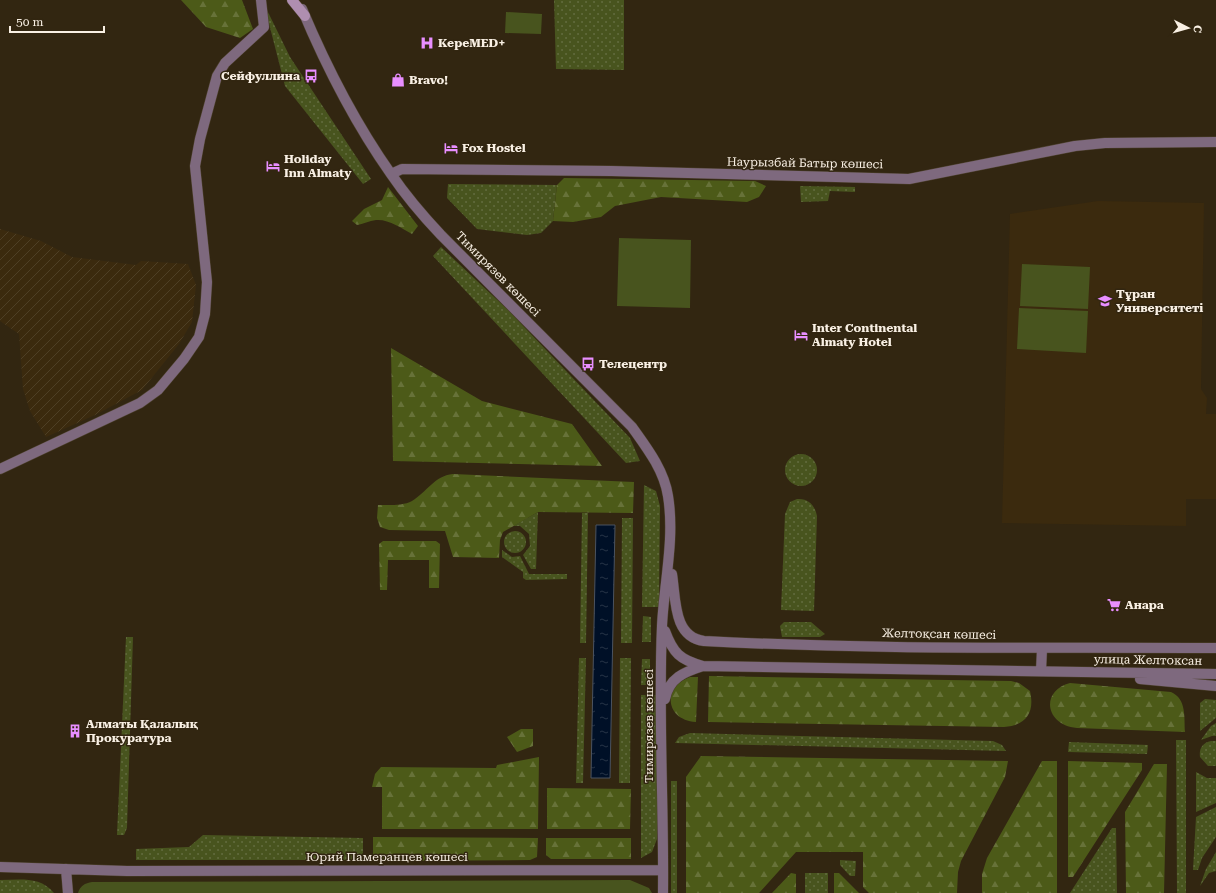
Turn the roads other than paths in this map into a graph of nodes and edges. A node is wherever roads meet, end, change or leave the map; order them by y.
1 (261, 0) edge
2 (292, 0) edge
3 (298, 0) edge
4 (301, 0) edge
5 (305, 16) junction
6 (1216, 142) edge
7 (391, 174) junction
8 (0, 469) edge
9 (670, 559) junction
10 (678, 613) joint
11 (662, 626) junction
12 (1216, 648) edge
13 (1042, 649) junction
14 (703, 666) junction
15 (1041, 671) junction
16 (1080, 671) junction
17 (1216, 674) edge
18 (1216, 686) edge
19 (661, 717) junction
20 (0, 866) edge
21 (66, 869) junction
22 (663, 870) junction
23 (68, 893) edge
24 (663, 893) edge

1 - 8 street
2 - 5 main road
3 - 5 street, Тимирязев көшесі
4 - 5 main road
5 - 7 street, Тимирязев көшесі
6 - 7 street, Наурызбай Батыр көшесі
7 - 9 street, Тимирязев көшесі
9 - 10 street, Тимирязев көшесі
9 - 11 street, Тимирязев көшесі
10 - 13 street, Желтоқсан көшесі
11 - 14 street
11 - 19 street, Тимирязев көшесі
12 - 13 street, Желтоқсан көшесі
13 - 15 street
14 - 15 street
14 - 19 street
15 - 16 street
16 - 17 street, улица Желтоксан
16 - 18 street
19 - 22 street, Тимирязев көшесі
20 - 21 street, Юрий Памеранцев көшесі
21 - 22 street, Юрий Памеранцев көшесі
21 - 23 street
22 - 24 street, Тимирязев көшесі

